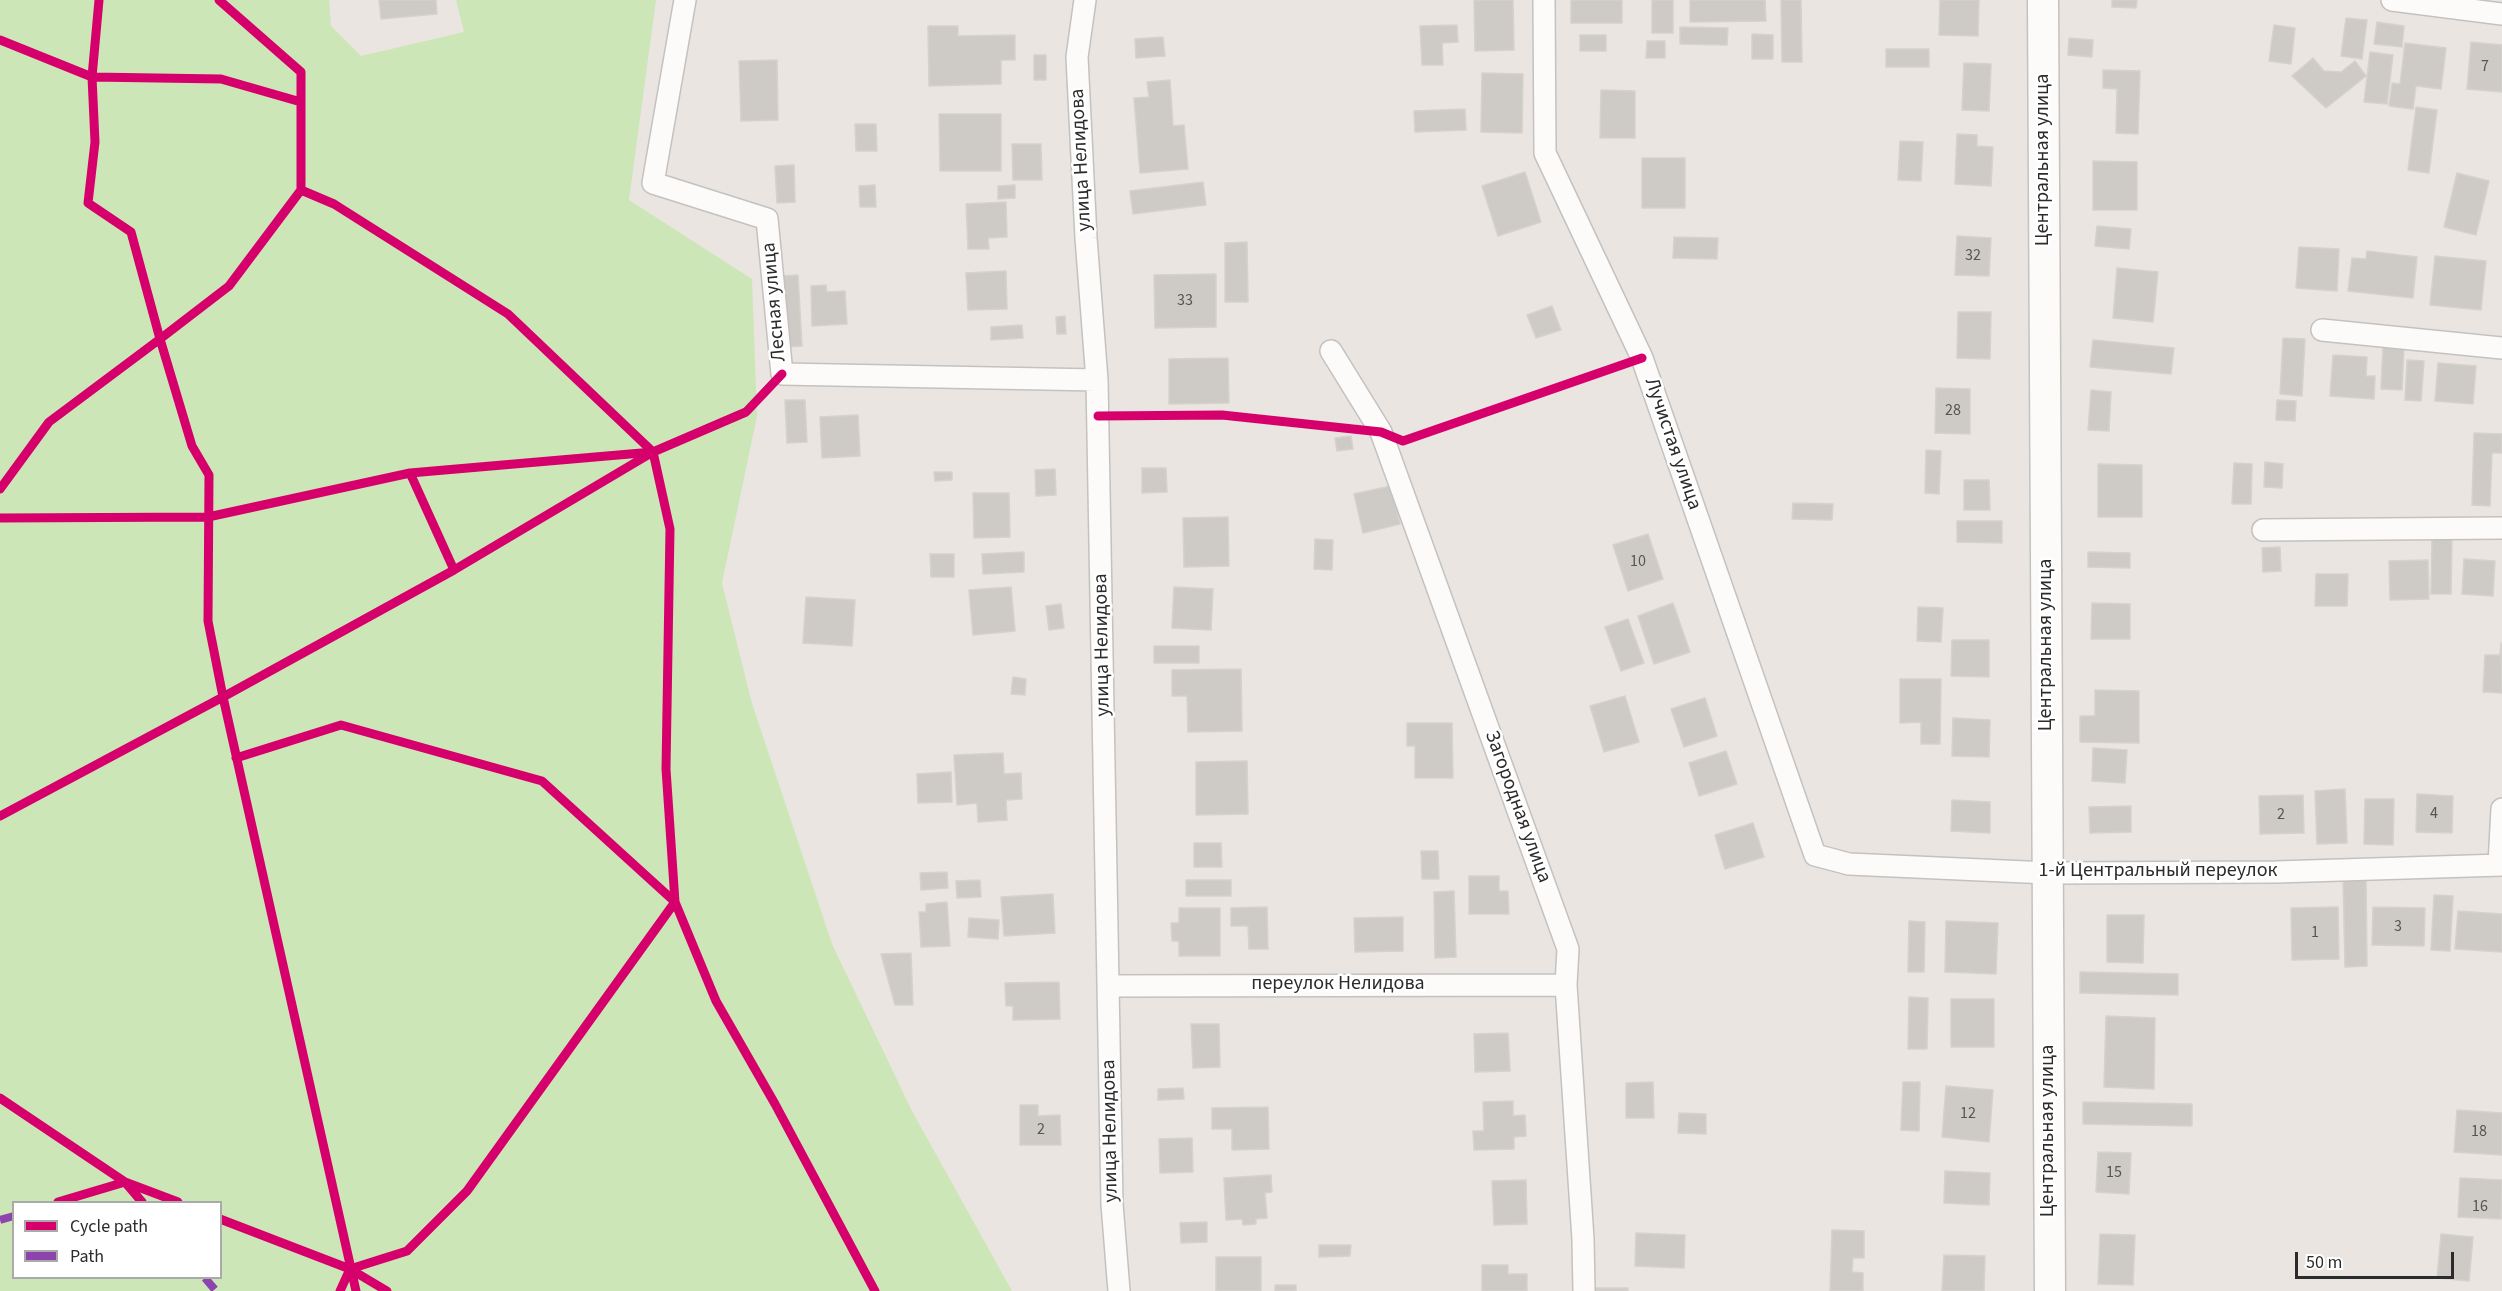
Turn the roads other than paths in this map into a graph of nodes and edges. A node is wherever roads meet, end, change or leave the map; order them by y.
1 (685, 0) edge
2 (1085, 0) edge
3 (1544, 0) edge
4 (2043, 0) edge
5 (2392, 0) edge
6 (2502, 14) edge
7 (2322, 330) dead end
8 (2502, 348) edge
9 (1331, 351) dead end
10 (1097, 380) junction
11 (2502, 528) edge
12 (2263, 530) dead end
13 (2502, 809) edge
14 (1815, 855) joint
15 (2500, 865) edge
16 (2048, 873) junction
17 (1566, 984) junction
18 (1110, 986) junction
19 (1119, 1291) edge
20 (1584, 1291) edge
21 (2050, 1291) edge

1 - 10 street, Лесная улица
2 - 10 street, улица Нелидова
3 - 14 street, Лучистая улица
4 - 16 street, Центральная улица
5 - 6 street
7 - 8 street
9 - 17 street, Загородная улица
10 - 18 street, улица Нелидова
11 - 12 street
13 - 15 street
14 - 16 street, 1-й Центральный переулок
15 - 16 street, 1-й Центральный переулок
16 - 21 street, Центральная улица
17 - 18 street, переулок Нелидова
17 - 20 street, Загородная улица
18 - 19 street, улица Нелидова

